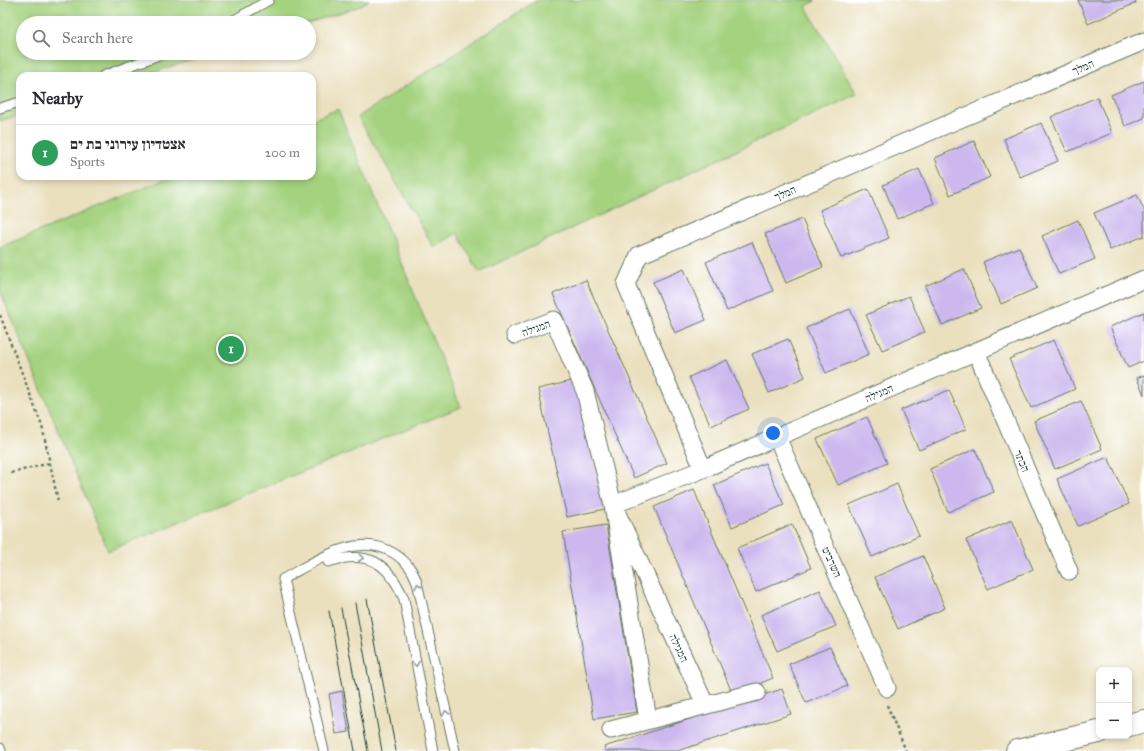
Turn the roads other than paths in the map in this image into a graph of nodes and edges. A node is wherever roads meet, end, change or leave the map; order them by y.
1 (269, 0) edge
2 (241, 16) edge
3 (1144, 41) edge
4 (145, 60) edge
5 (114, 72) edge
6 (16, 103) edge
7 (0, 108) edge
8 (1144, 279) edge
9 (515, 335) dead end
10 (976, 351) junction
11 (777, 437) junction
12 (703, 469) junction
13 (613, 505) junction
14 (1069, 571) dead end
15 (284, 579) junction
16 (887, 688) dead end
17 (757, 692) dead end
18 (705, 704) junction
19 (648, 720) junction
20 (1144, 721) edge
21 (1132, 724) edge
22 (611, 730) dead end
23 (1096, 733) edge
24 (0, 748) edge
25 (1, 751) edge
26 (324, 751) edge
27 (433, 751) edge
28 (455, 751) edge
29 (1017, 751) edge

1 - 2 lane
3 - 12 street, המלך
4 - 5 lane
6 - 7 lane
8 - 10 street, המגילה
9 - 13 street, המגילה
10 - 11 street, המגילה
10 - 14 street, הכתר
11 - 12 street, המגילה
11 - 16 street, השרביט
12 - 13 street, המגילה
13 - 18 street, המגילה
13 - 19 street, המגילה
15 - 26 lane
15 -> 27 lane
28 -> 15 lane
17 - 18 street
18 - 19 street
19 - 22 street
20 - 21 street
23 - 29 street
24 - 25 lane

